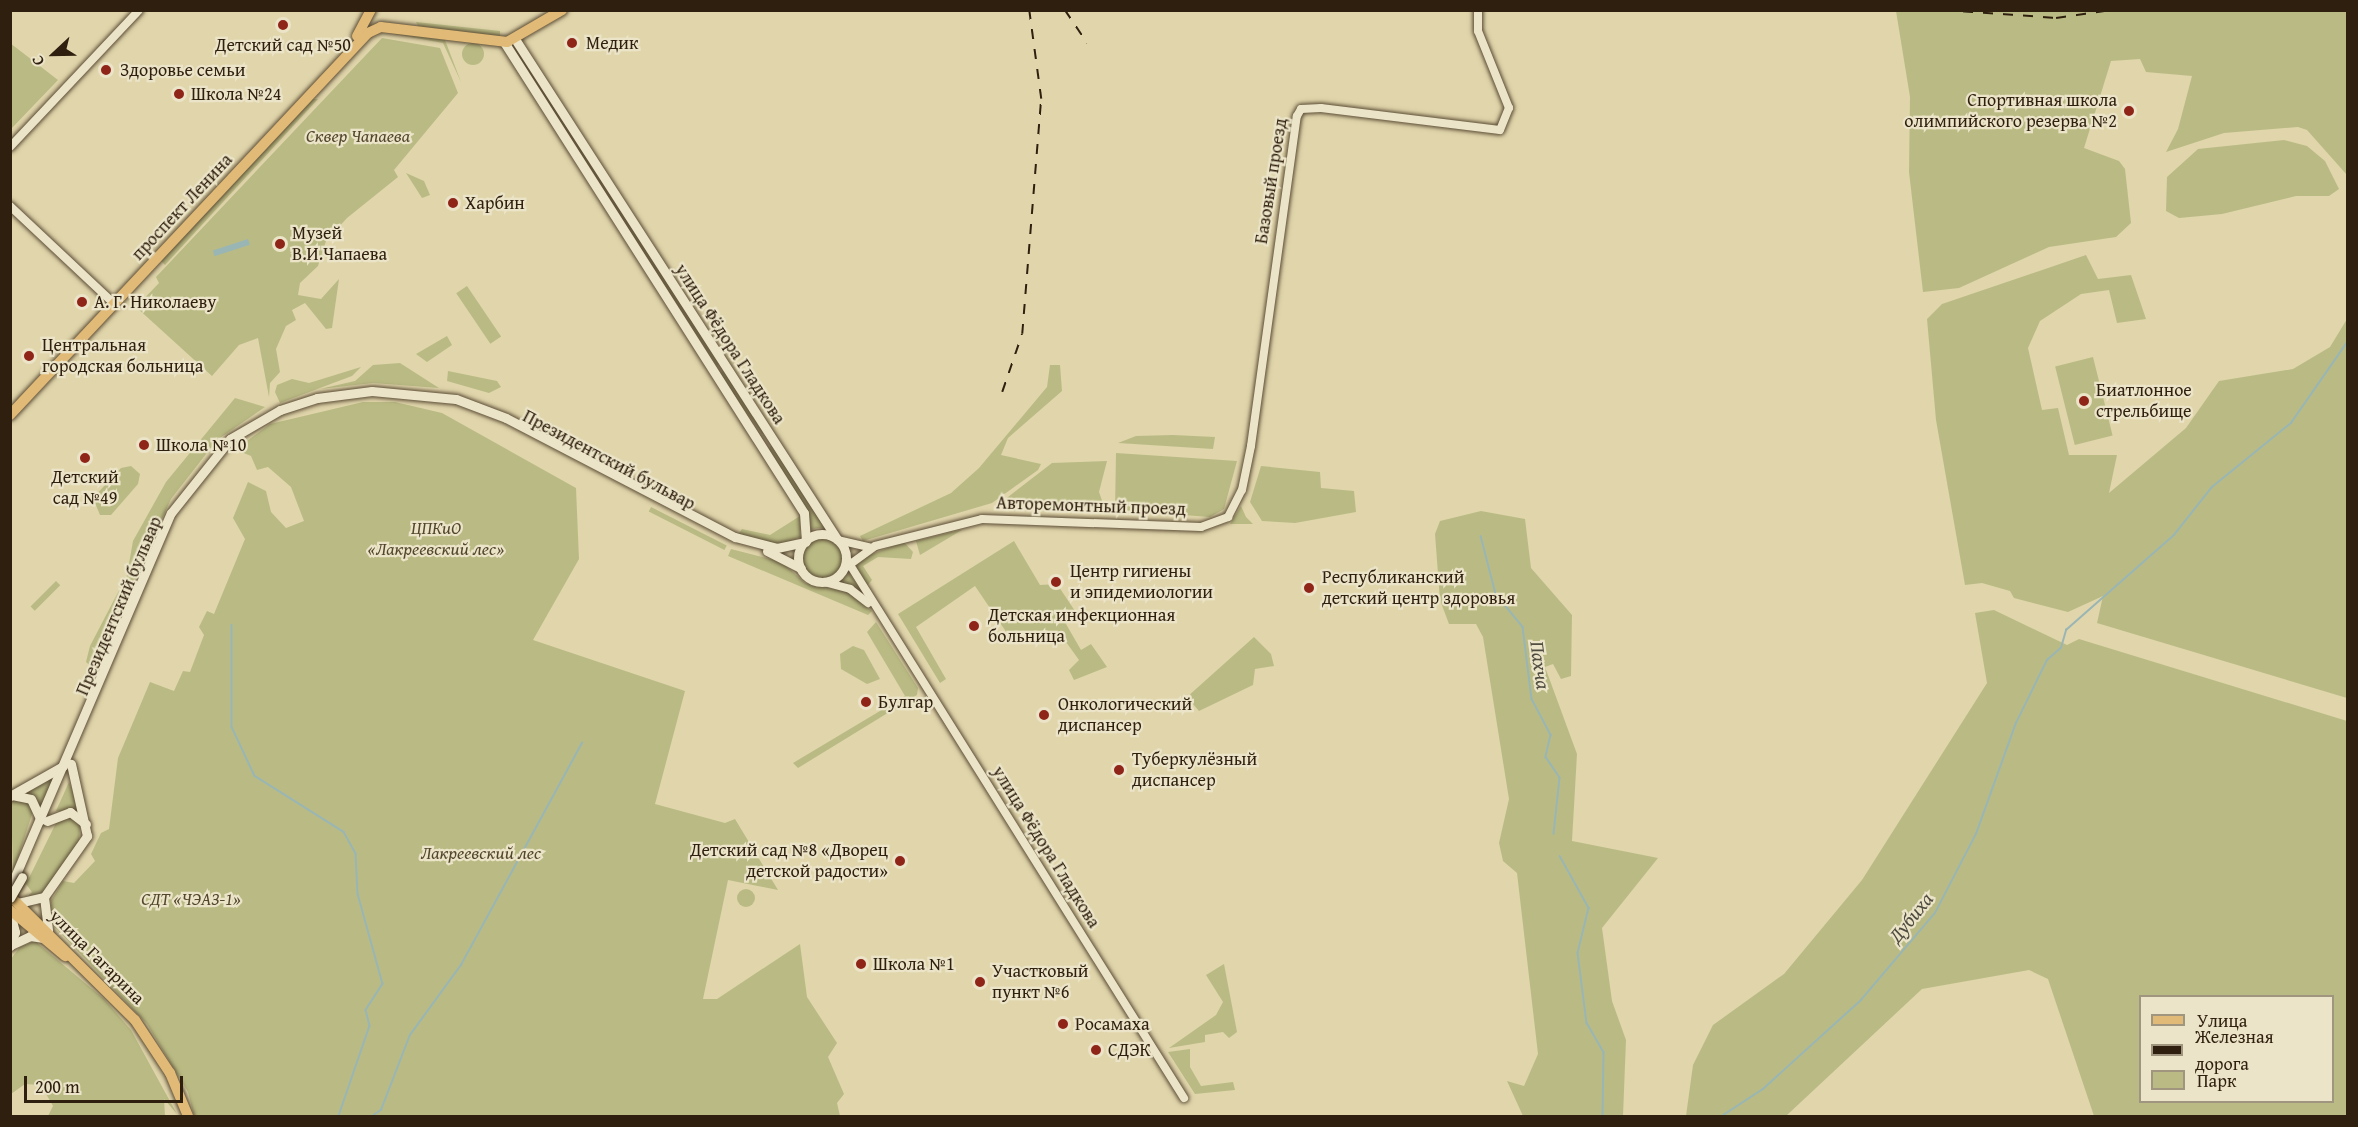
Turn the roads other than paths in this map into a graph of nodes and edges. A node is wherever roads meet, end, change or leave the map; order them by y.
1 (139, 10) edge
2 (562, 10) edge
3 (1478, 10) edge
4 (371, 12) edge
5 (381, 27) junction
6 (515, 39) junction
7 (504, 42) junction
8 (10, 147) edge
9 (597, 166) junction
10 (587, 172) junction
11 (10, 206) edge
12 (112, 302) junction
13 (725, 365) junction
14 (714, 372) junction
15 (10, 407) edge
16 (10, 415) edge
17 (771, 438) junction
18 (760, 445) junction
19 (580, 460) junction
20 (1201, 527) joint
21 (838, 539) junction
22 (805, 541) junction
23 (875, 546) junction
24 (846, 563) junction
25 (801, 568) junction
26 (824, 582) junction
27 (878, 615) junction
28 (68, 765) junction
29 (11, 796) edge
30 (44, 821) junction
31 (87, 826) junction
32 (20, 876) junction
33 (10, 888) edge
34 (44, 897) junction
35 (12, 904) edge
36 (45, 934) junction
37 (11, 946) edge
38 (1184, 1098) dead end
39 (184, 1114) edge

1 - 8 street
2 - 6 main road
3 - 20 street, Базовый проезд
4 - 5 main road, проспект Ленина
4 - 12 main road, проспект Ленина
5 - 7 main road
5 - 12 main road, проспект Ленина
6 - 7 main road
6 - 9 main road, улица Фёдора Гладкова
7 - 10 main road, улица Фёдора Гладкова
9 - 10 main road
9 - 13 main road, улица Фёдора Гладкова
10 - 14 main road, улица Фёдора Гладкова
11 - 12 street
12 - 15 main road, проспект Ленина
12 - 16 main road, проспект Ленина
13 - 14 main road
13 - 17 main road, улица Фёдора Гладкова
14 - 18 main road, улица Фёдора Гладкова
17 - 18 main road
17 - 21 main road, улица Фёдора Гладкова
18 - 22 main road, улица Фёдора Гладкова
19 - 22 main road, Президентский бульвар
19 - 25 main road, Президентский бульвар
19 - 28 main road, Президентский бульвар
20 - 23 street, Авторемонтный проезд
21 - 22 main road
21 - 23 street, Авторемонтный проезд
21 - 24 main road
22 - 25 main road
23 - 24 street, Авторемонтный проезд
24 - 26 main road
24 - 27 street, улица Фёдора Гладкова
25 - 26 main road
26 - 27 street, улица Фёдора Гладкова
27 - 38 street, улица Фёдора Гладкова
28 - 29 main road
28 - 30 main road, Президентский бульвар
28 - 31 main road
29 - 30 main road
30 - 31 main road
30 - 32 main road, Президентский бульвар
31 - 34 main road
32 - 33 main road, Президентский бульвар
32 - 35 main road, Президентский бульвар, bridge
34 - 35 main road
34 - 36 main road
35 - 36 main road, улица Гагарина
35 - 37 main road
36 - 37 main road
36 - 39 main road, улица Гагарина

